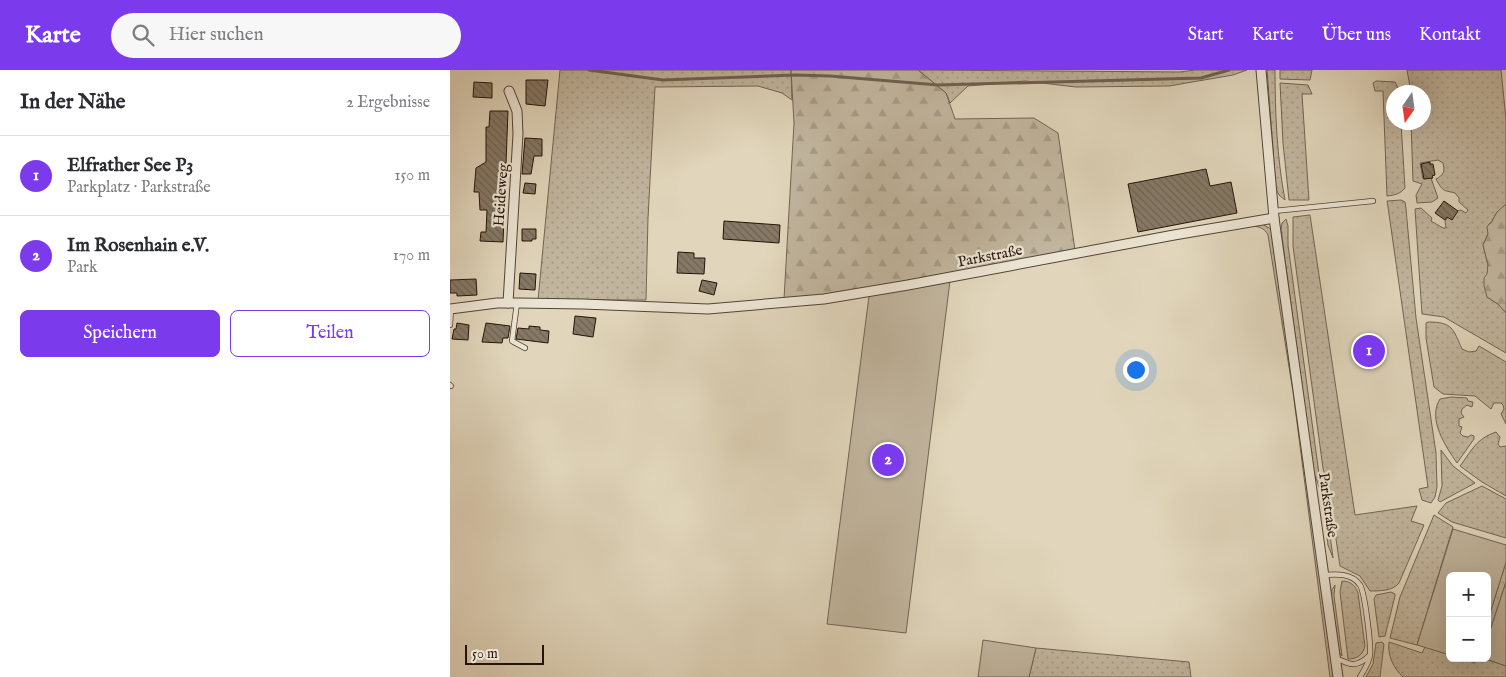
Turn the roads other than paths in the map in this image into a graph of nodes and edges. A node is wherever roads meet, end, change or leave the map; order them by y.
1 (1261, 70) edge
2 (509, 91) dead end
3 (1372, 201) dead end
4 (1274, 215) junction
5 (512, 303) junction
6 (450, 309) edge
7 (450, 325) edge
8 (526, 348) dead end
9 (1324, 575) junction
10 (1370, 655) junction
11 (1335, 657) junction
12 (1338, 677) edge
13 (1360, 677) edge

1 - 4 street, Parkstraße
2 - 5 street, Heideweg
3 - 4 lane
4 - 5 street, Parkstraße
4 - 9 street, Parkstraße
5 - 6 street
5 - 8 lane
6 - 7 lane
9 - 10 lane
9 - 11 street, Parkstraße
10 - 11 lane
10 - 13 lane
11 - 12 street, Parkstraße

